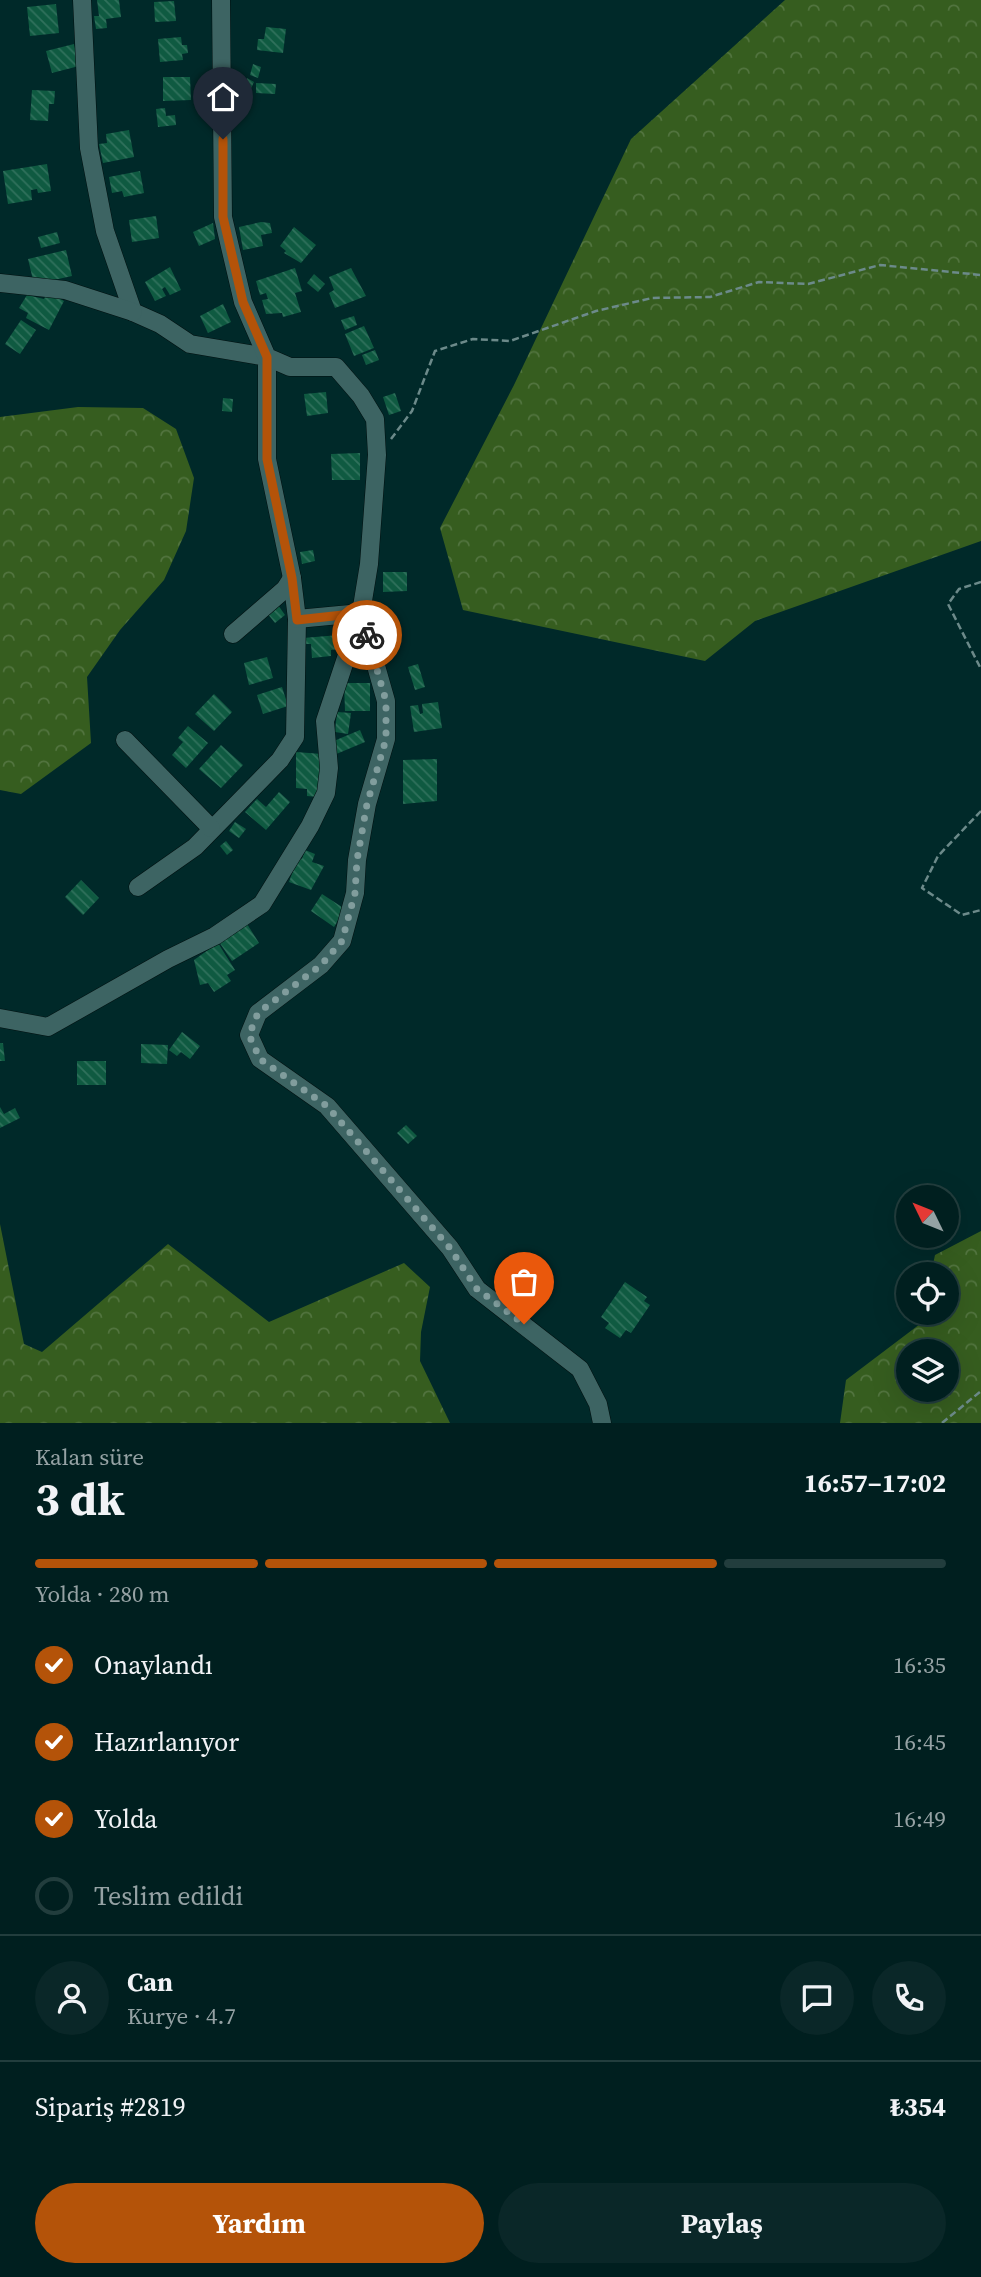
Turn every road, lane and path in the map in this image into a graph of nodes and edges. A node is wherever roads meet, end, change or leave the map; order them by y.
1 (82, 0) edge
2 (221, 0) edge
3 (981, 275) edge
4 (0, 283) edge
5 (133, 312) junction
6 (267, 357) junction
7 (377, 455) junction
8 (292, 578) junction
9 (981, 582) edge
10 (361, 613) junction
11 (297, 620) junction
12 (233, 634) dead end
13 (981, 669) edge
14 (125, 740) dead end
15 (981, 811) edge
16 (211, 828) junction
17 (138, 887) dead end
18 (981, 910) edge
19 (0, 1018) edge
20 (981, 1391) edge
21 (602, 1423) edge
22 (942, 1423) edge

1 - 5 street
2 - 6 street
3 - 7 path
4 - 5 street
5 - 6 street
6 - 7 street
6 - 8 street
7 - 10 street
8 - 11 street
8 - 12 street
9 - 13 path
10 - 11 street
10 - 19 street
10 - 21 street
11 - 16 street
14 - 16 street
15 - 18 path
16 - 17 street
20 - 22 path

